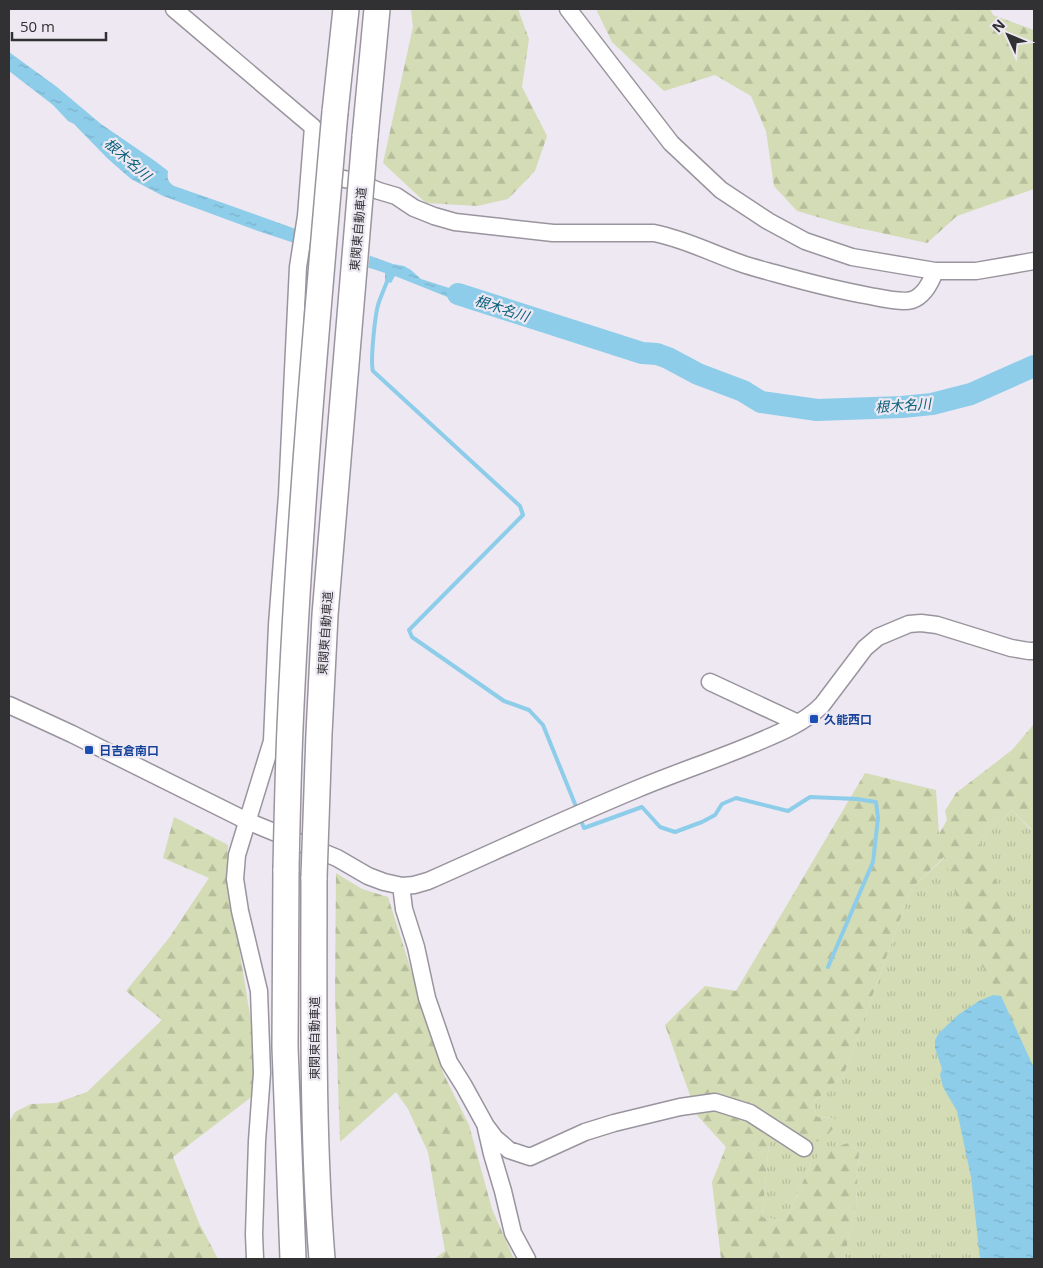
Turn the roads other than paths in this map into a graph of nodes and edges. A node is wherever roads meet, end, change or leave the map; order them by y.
1 (174, 9) edge
2 (346, 9) edge
3 (377, 9) edge
4 (568, 9) edge
5 (309, 174) junction
6 (1034, 261) edge
7 (935, 271) junction
8 (1034, 651) edge
9 (710, 682) dead end
10 (9, 705) edge
11 (798, 723) junction
12 (247, 821) junction
13 (402, 886) junction
14 (486, 1126) junction
15 (804, 1148) dead end
16 (255, 1259) edge
17 (293, 1259) edge
18 (322, 1259) edge
19 (526, 1259) edge

1 - 5 street
2 - 17 highway, bridge
3 - 18 highway, 東関東自動車道, bridge
4 - 7 street
5 - 7 street
5 - 12 street
6 - 7 street
8 - 11 street
9 - 11 street
10 - 12 street
11 - 13 street
12 - 13 street
12 - 16 street
13 - 14 street
14 - 15 street
14 - 19 street

